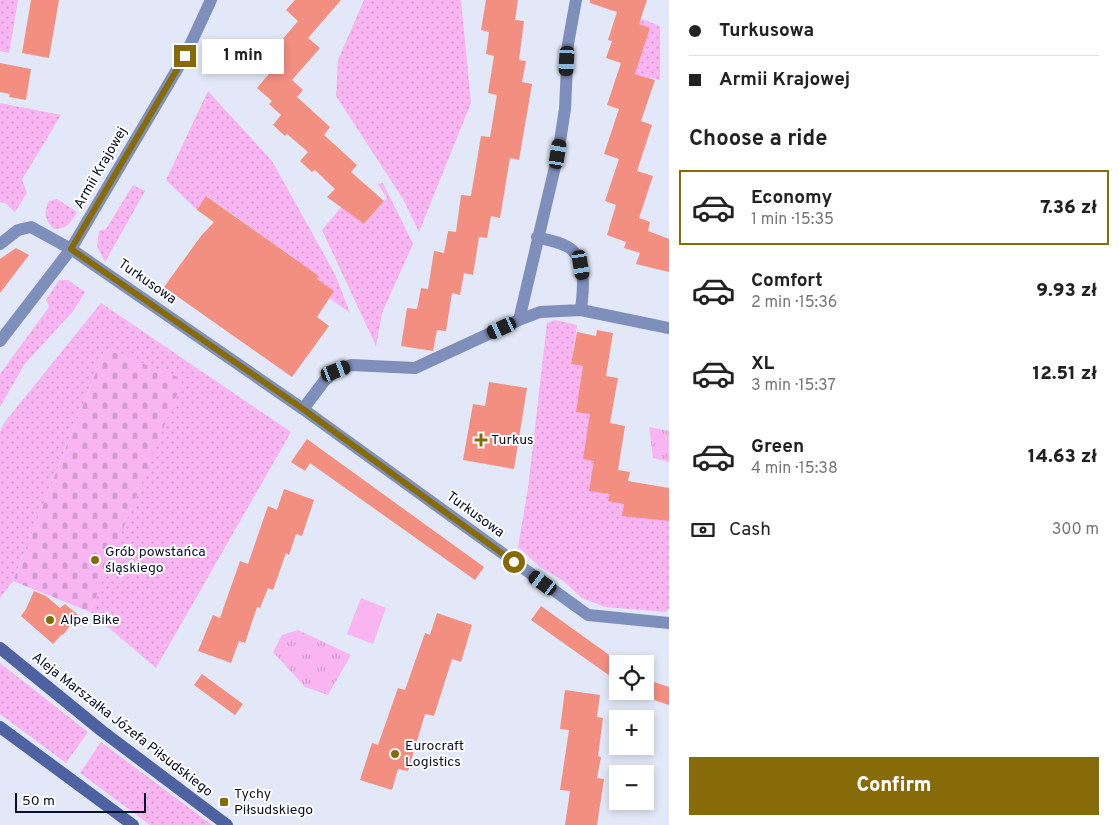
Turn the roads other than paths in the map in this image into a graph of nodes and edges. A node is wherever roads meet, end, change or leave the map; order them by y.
1 (211, 0) edge
2 (576, 0) edge
3 (537, 237) junction
4 (0, 244) edge
5 (71, 249) junction
6 (581, 310) junction
7 (519, 320) junction
8 (669, 328) edge
9 (0, 341) edge
10 (303, 409) junction
11 (669, 623) edge
12 (0, 648) edge
13 (0, 727) edge
14 (133, 825) edge
15 (227, 825) edge

1 - 5 street, Armii Krajowej
2 - 3 street
3 - 6 street
3 - 7 street
4 - 5 street, Turkusowa
5 - 9 street, Armii Krajowej
5 - 10 street, Turkusowa
6 - 7 street
6 - 8 street
7 - 10 street
10 - 11 street, Turkusowa
12 - 15 main road, Aleja Marszałka Józefa Piłsudskiego
13 - 14 main road

